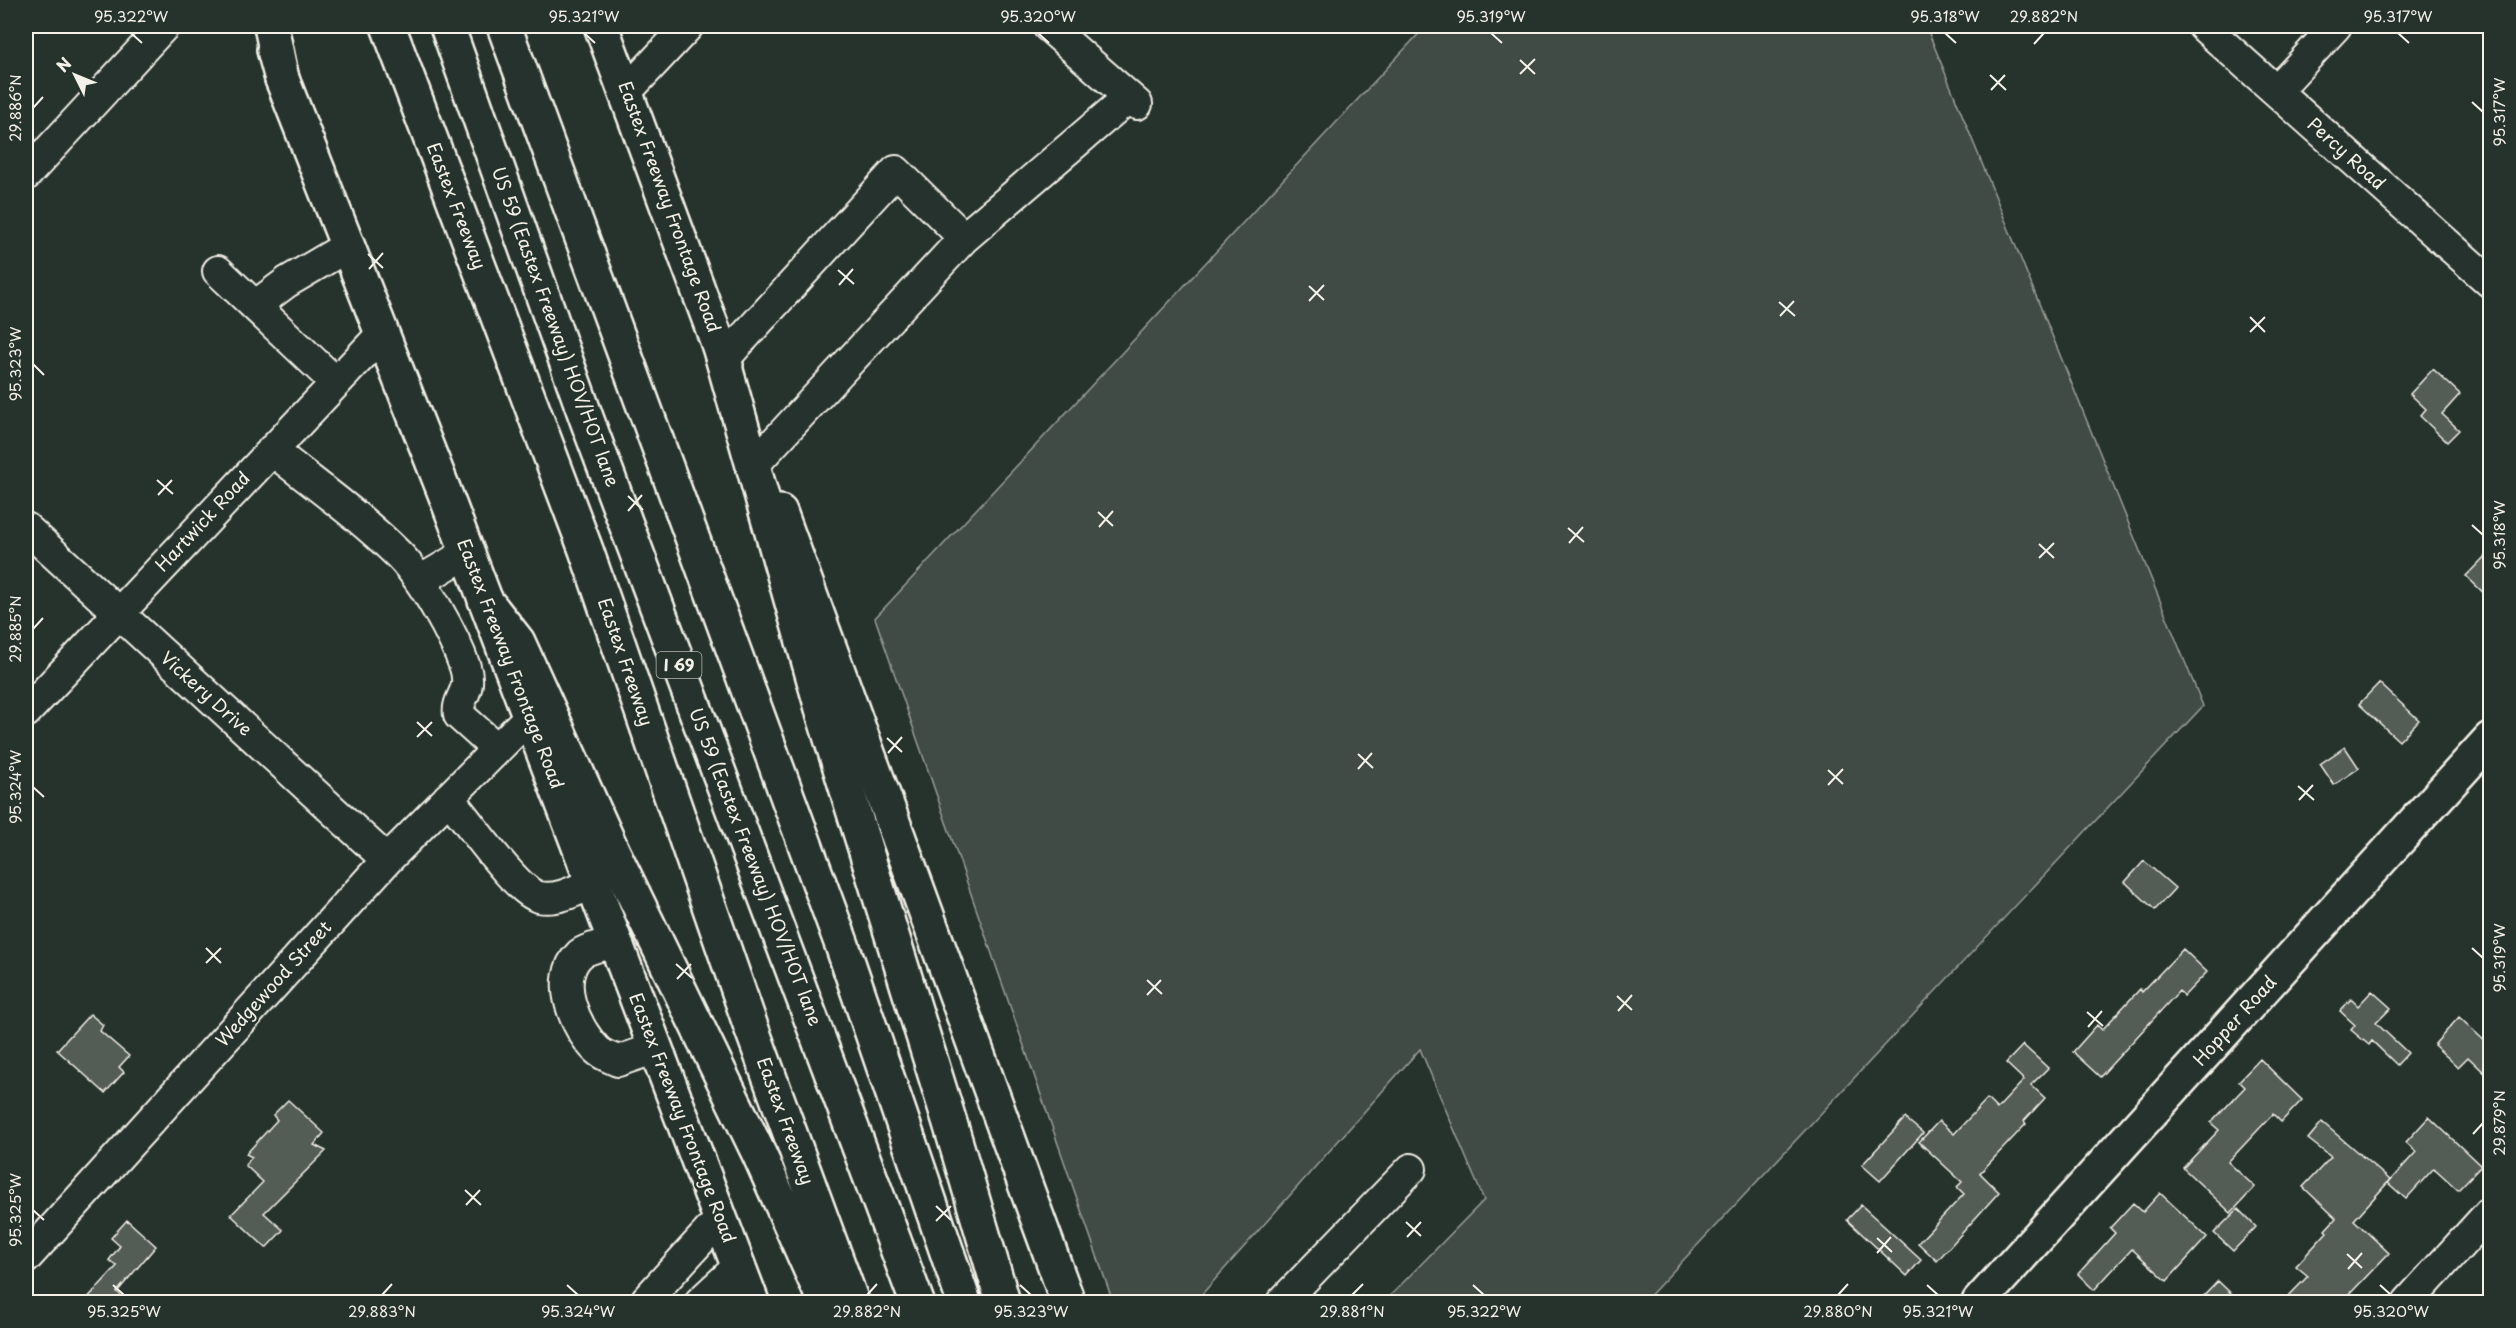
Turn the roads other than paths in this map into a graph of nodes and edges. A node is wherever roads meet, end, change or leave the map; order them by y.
1 (164, 26) edge
2 (266, 26) edge
3 (272, 26) edge
4 (388, 26) edge
5 (447, 26) edge
6 (504, 26) edge
7 (601, 26) edge
8 (688, 26) edge
9 (1048, 26) edge
10 (2203, 26) edge
11 (2336, 26) edge
12 (282, 79) junction
13 (627, 91) junction
14 (2276, 92) junction
15 (26, 175) edge
16 (964, 238) junction
17 (348, 246) junction
18 (218, 271) dead end
19 (2490, 282) edge
20 (255, 306) junction
21 (382, 334) junction
22 (721, 349) junction
23 (335, 382) junction
24 (272, 450) junction
25 (760, 458) junction
26 (26, 528) edge
27 (467, 553) junction
28 (420, 581) junction
29 (485, 600) junction
30 (117, 613) junction
31 (26, 712) edge
32 (530, 716) junction
33 (2490, 739) edge
34 (496, 749) junction
35 (448, 798) junction
36 (387, 860) junction
37 (593, 883) junction
38 (615, 941) junction
39 (656, 1048) junction
40 (1411, 1169) dead end
41 (2490, 1212) edge
42 (720, 1219) junction
43 (26, 1258) edge
44 (739, 1266) junction
45 (645, 1302) edge
46 (700, 1302) edge
47 (752, 1302) edge
48 (825, 1302) edge
49 (852, 1302) edge
50 (917, 1302) edge
51 (964, 1302) edge
52 (1003, 1302) edge
53 (1068, 1302) edge
54 (1281, 1302) edge
55 (1979, 1302) edge
56 (2408, 1302) edge

1 - 15 street
2 - 12 main road, Eastex Freeway Frontage Road
3 - 12 main road
4 - 49 main road, Eastex Freeway / I 69
5 - 50 main road, US 59 (Eastex Freeway) HOV/HOT lane / I 69
6 - 51 main road
7 - 13 main road, Eastex Freeway Frontage Road
8 - 13 street
9 - 16 street
10 - 14 street, Percy Road
11 - 14 street
12 - 17 main road, Eastex Freeway Frontage Road
13 - 22 main road, Eastex Freeway Frontage Road
14 - 19 street, Percy Road
16 - 22 street
16 - 25 street
17 - 20 street
17 - 21 main road, Eastex Freeway Frontage Road
18 - 20 street
20 - 23 street
21 - 23 street, Hartwick Road
21 - 27 main road, Eastex Freeway Frontage Road
22 - 25 main road, Eastex Freeway Frontage Road
22 - 52 main road
23 - 24 street, Hartwick Road
24 - 28 street
24 - 30 street, Hartwick Road
25 - 53 main road, Eastex Freeway Frontage Road
26 - 30 street, Vickery Drive
27 - 28 street
27 - 29 main road, Eastex Freeway Frontage Road
28 - 34 street
29 - 32 main road, Eastex Freeway Frontage Road
29 - 48 main road
30 - 31 street, Hartwick Road
30 - 36 street, Vickery Drive
32 - 34 street, Wedgewood Street
32 - 37 main road, Eastex Freeway Frontage Road
33 - 55 main road, Hopper Road
34 - 35 street, Wedgewood Street
35 - 36 street, Wedgewood Street
35 - 37 street
36 - 43 street, Wedgewood Street
37 - 38 main road, Eastex Freeway Frontage Road
38 - 39 main road, Eastex Freeway Frontage Road
38 - 39 street
39 - 42 main road, Eastex Freeway Frontage Road
40 - 54 street
41 - 56 street
42 - 44 main road, Eastex Freeway Frontage Road
42 - 45 street
44 - 46 street
44 - 47 main road, Eastex Freeway Frontage Road

